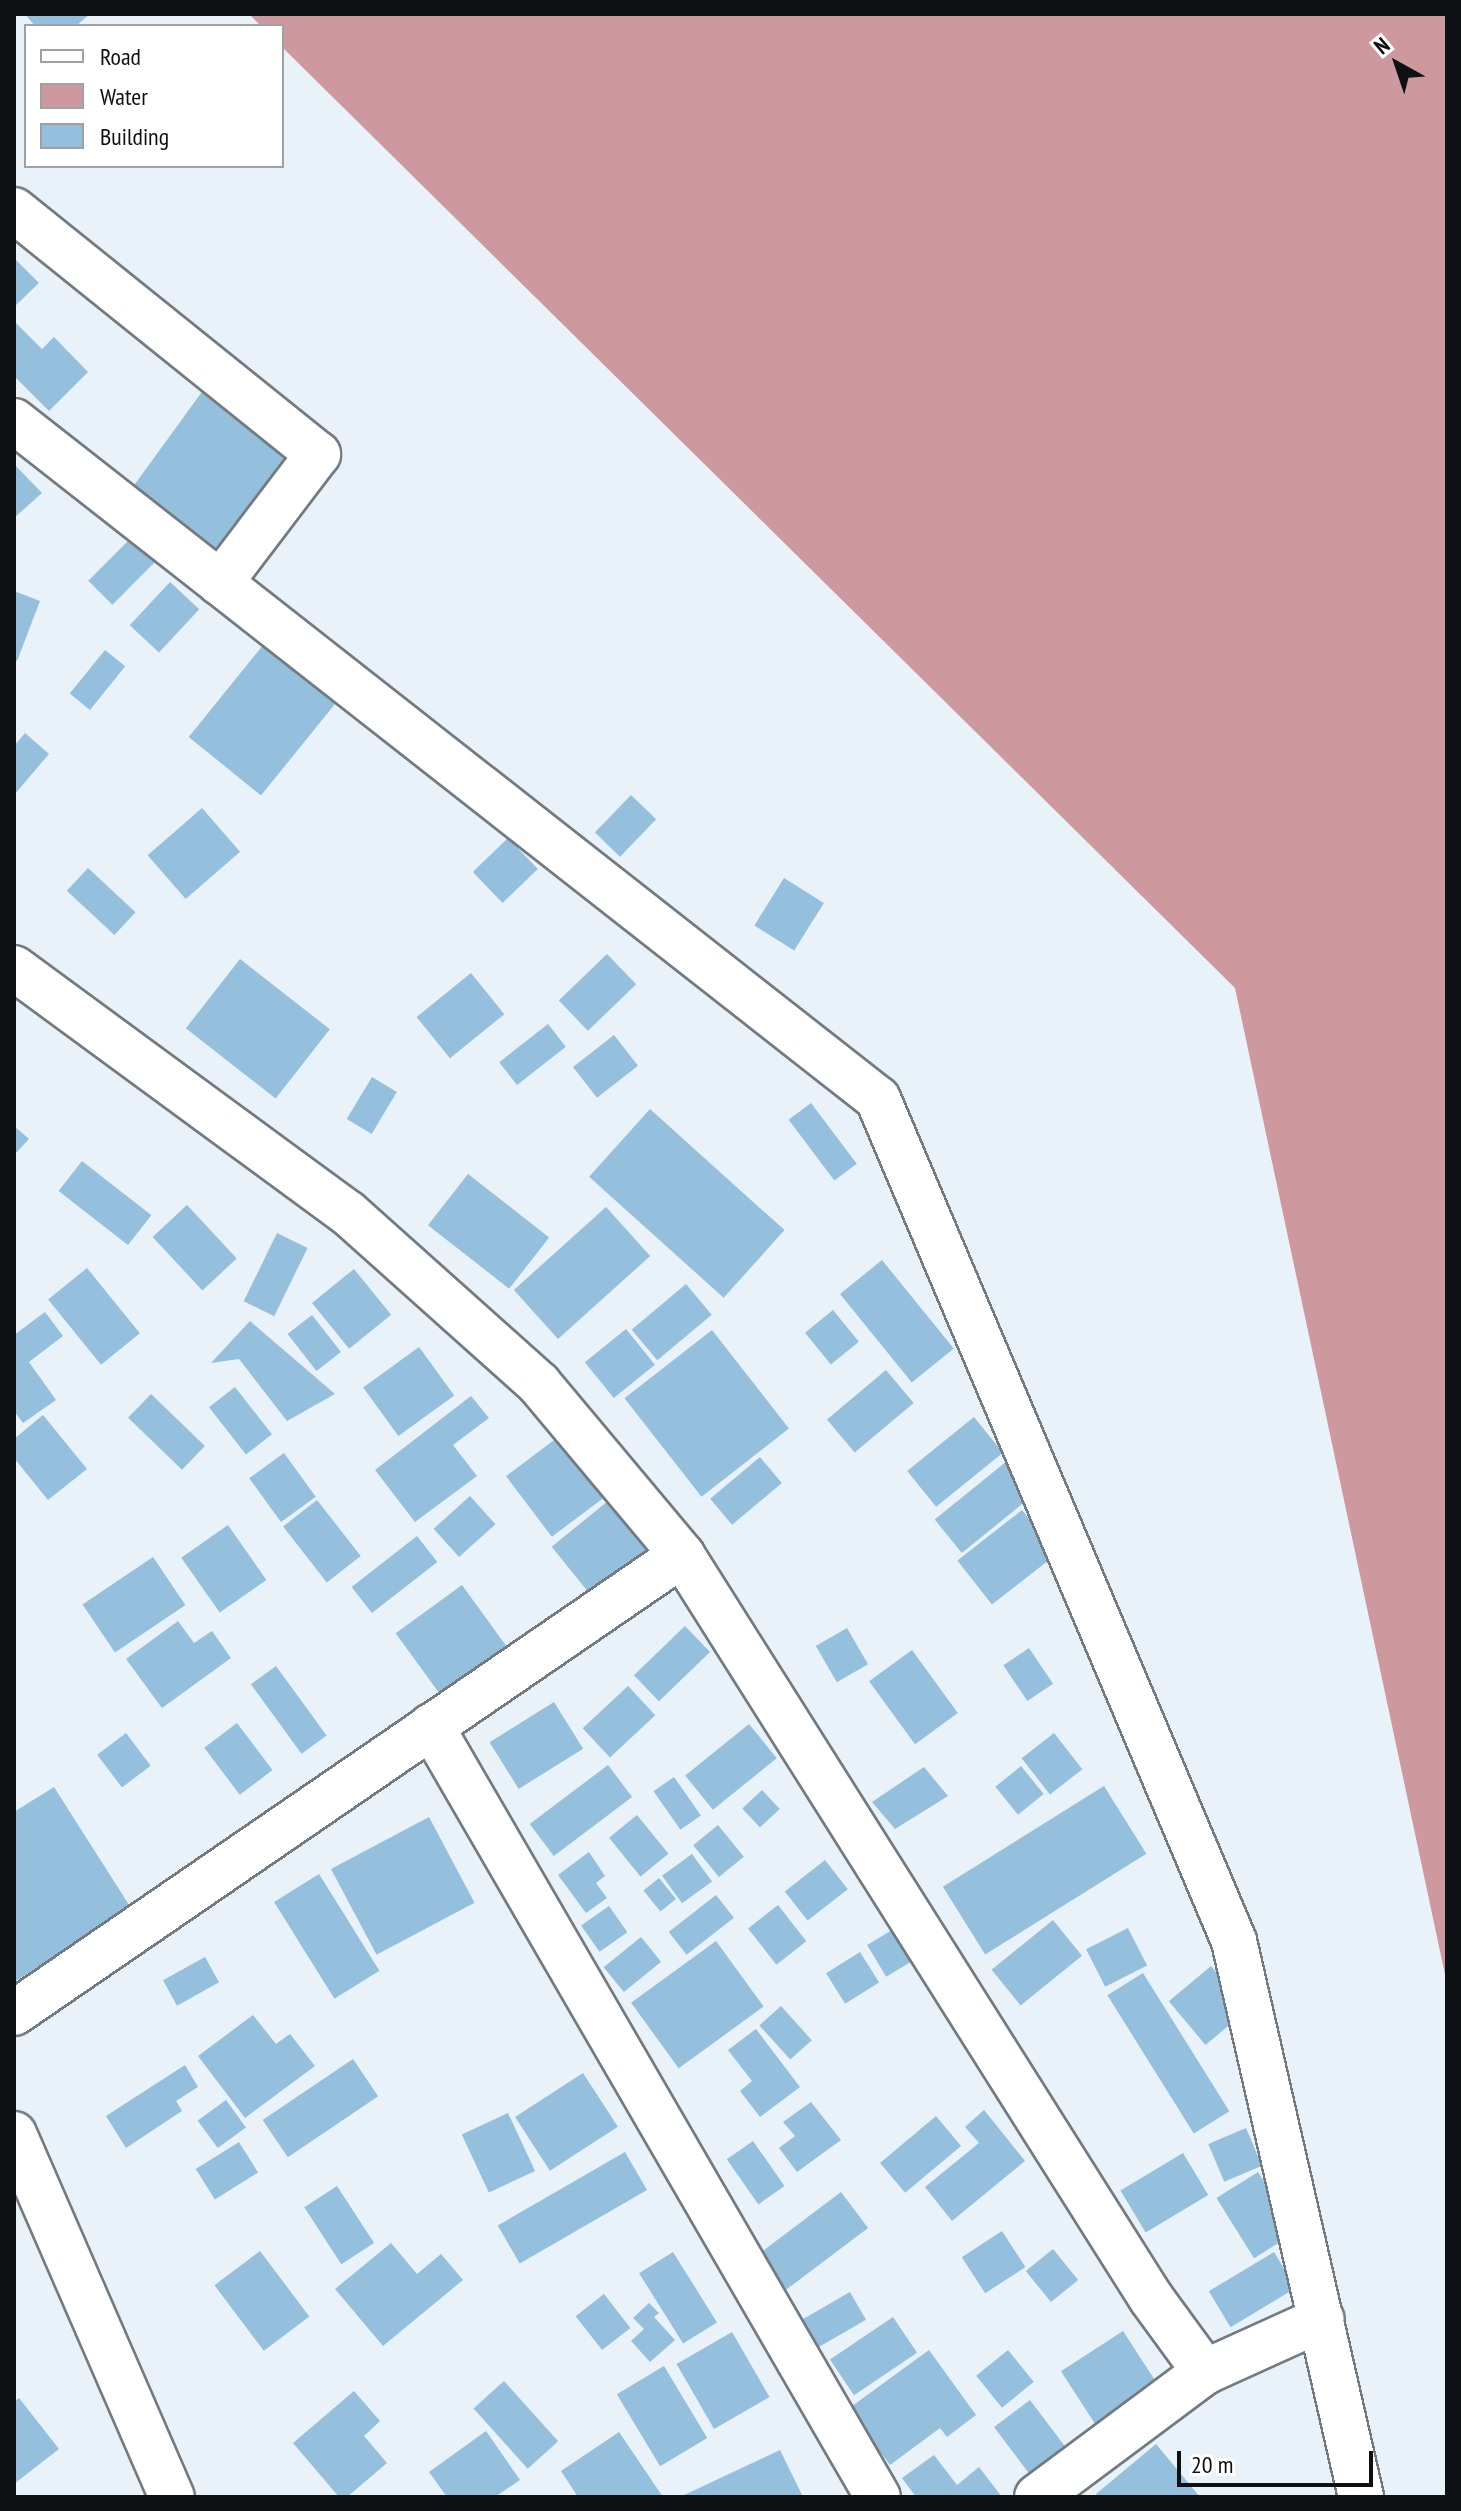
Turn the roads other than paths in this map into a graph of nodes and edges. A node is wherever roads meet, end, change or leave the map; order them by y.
1 (14, 210) edge
2 (14, 421) edge
3 (220, 583) junction
4 (14, 968) edge
5 (682, 1555) junction
6 (431, 1726) junction
7 (14, 2013) edge
8 (14, 2134) edge
9 (1322, 2319) junction
10 (1205, 2372) junction
11 (1359, 2496) edge
12 (172, 2497) edge
13 (878, 2497) edge
14 (1037, 2497) edge

1 - 3 street
2 - 3 street
3 - 9 street
4 - 5 street
5 - 6 street
5 - 10 street
6 - 7 street
6 - 13 street
8 - 12 street
9 - 10 street
9 - 11 street
10 - 14 street

